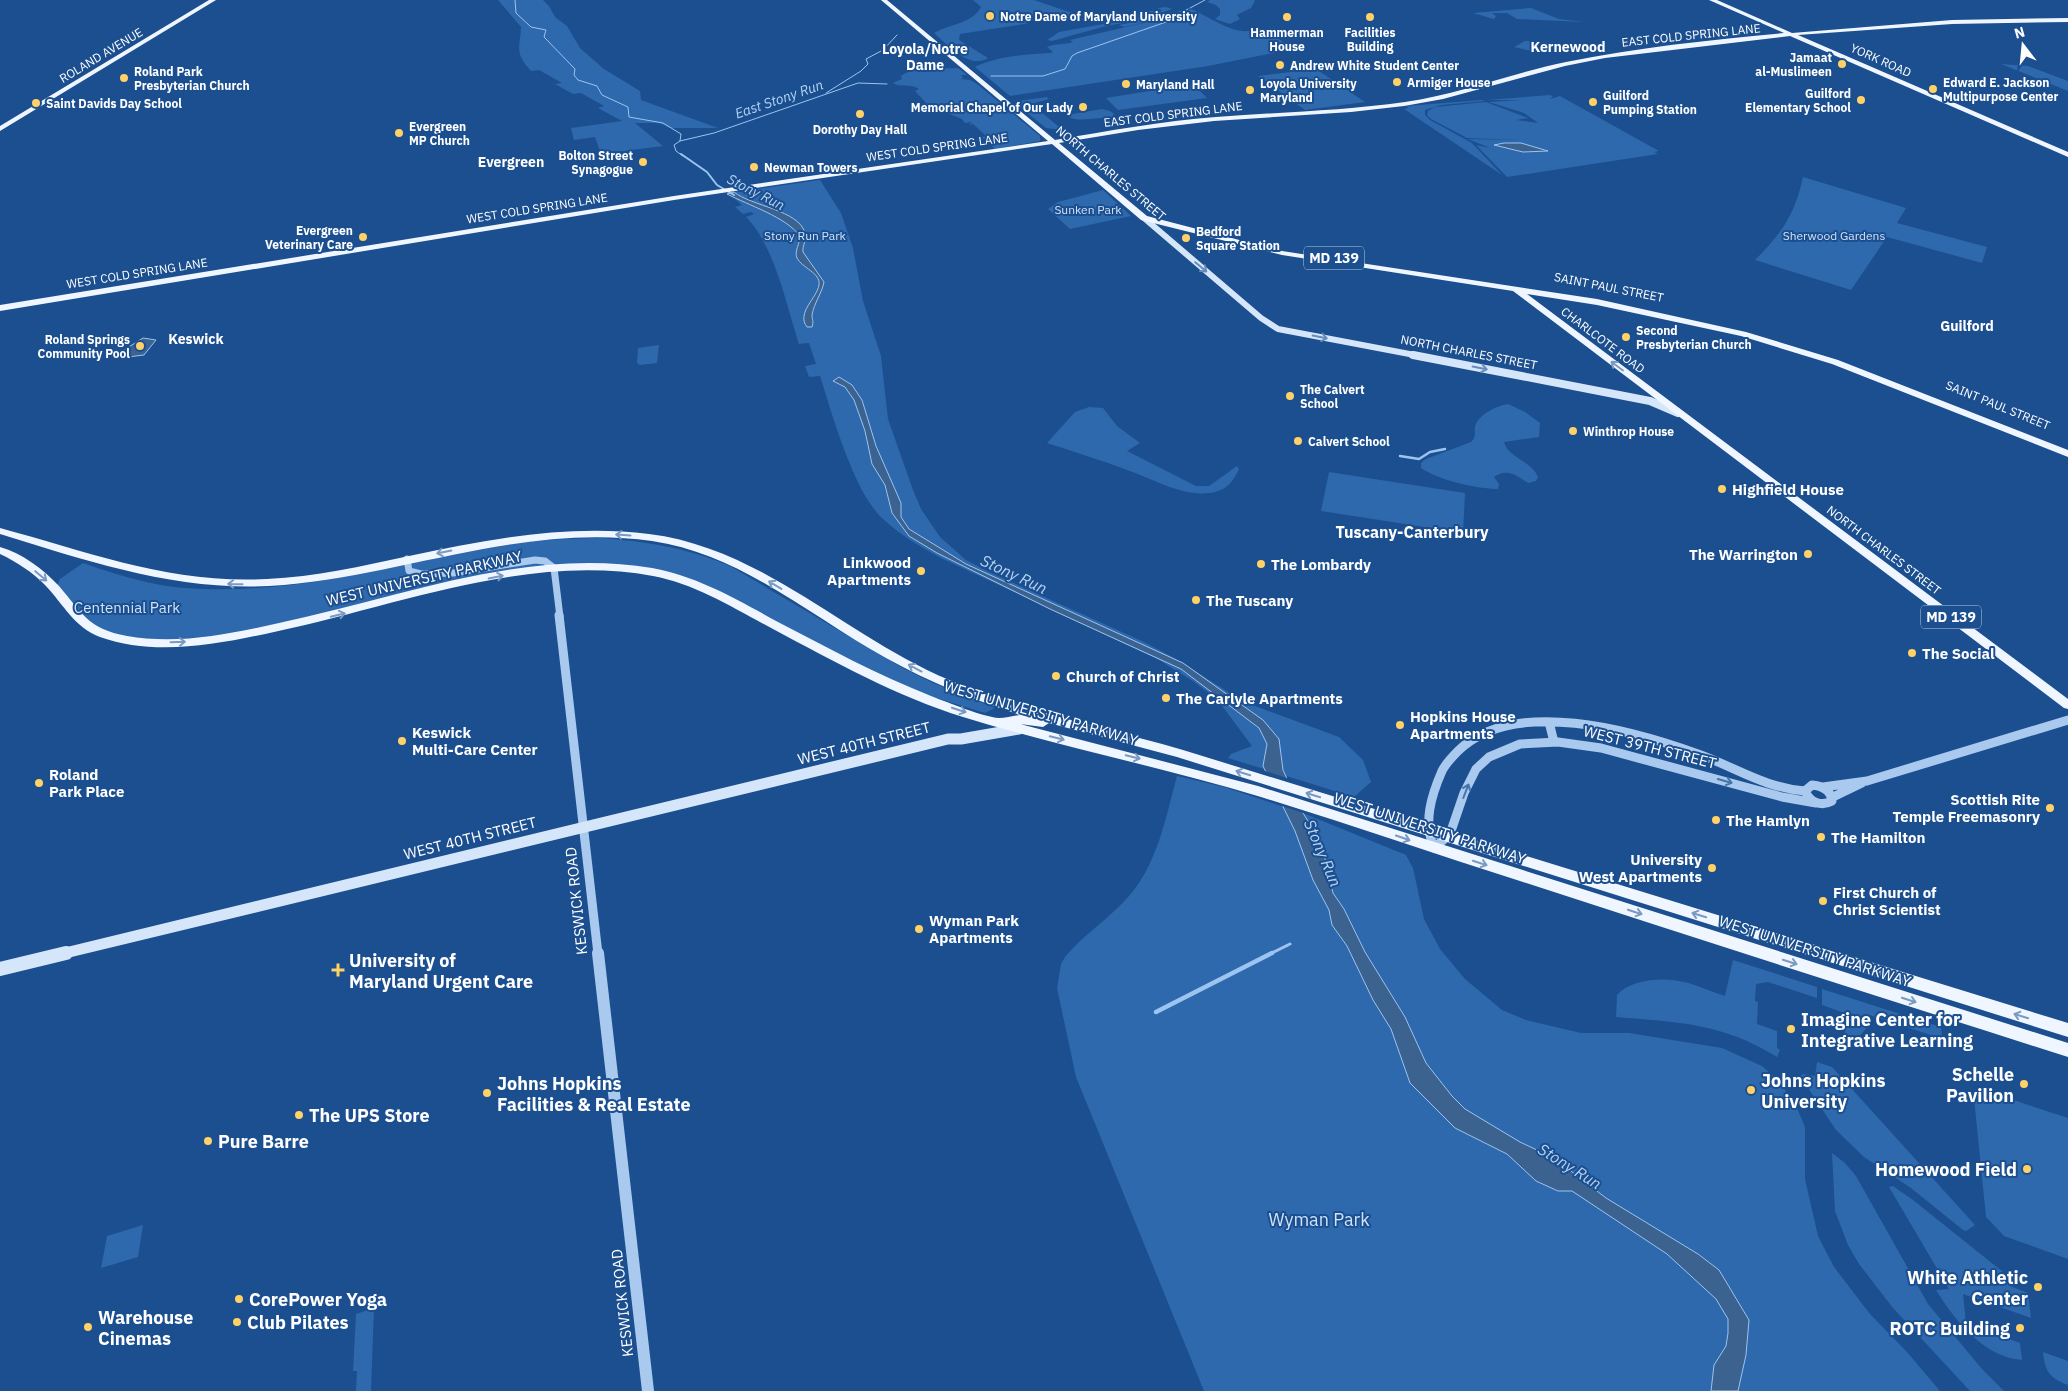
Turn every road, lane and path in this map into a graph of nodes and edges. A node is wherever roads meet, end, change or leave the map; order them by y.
1 (206, 0) edge
2 (213, 0) edge
3 (884, 0) edge
4 (1712, 0) edge
5 (2068, 20) edge
6 (1794, 35) junction
7 (0, 122) edge
8 (0, 129) edge
9 (1054, 142) junction
10 (2068, 156) edge
11 (1131, 207) junction
12 (1144, 218) junction
13 (1331, 260) junction
14 (1507, 282) junction
15 (1514, 288) junction
16 (0, 309) edge
17 (1597, 391) junction
18 (1656, 395) junction
19 (1685, 418) junction
20 (2068, 447) edge
21 (2068, 454) edge
22 (0, 531) edge
23 (0, 550) edge
24 (407, 559) junction
25 (554, 568) junction
26 (2068, 705) edge
27 (2068, 720) edge
28 (1550, 722) junction
29 (1000, 723) junction
30 (1020, 728) junction
31 (1094, 731) junction
32 (948, 739) junction
33 (1554, 742) junction
34 (1867, 781) junction
35 (1823, 787) junction
36 (1805, 790) junction
37 (1833, 797) junction
38 (1816, 803) junction
39 (1346, 812) junction
40 (585, 827) junction
41 (1428, 830) junction
42 (1449, 836) junction
43 (1434, 848) junction
44 (0, 970) edge
45 (2068, 1030) edge
46 (2068, 1050) edge
47 (648, 1391) edge

1 - 7 main road, ROLAND AVENUE
2 - 8 main road, ROLAND AVENUE
3 - 9 main road, NORTH CHARLES STREET / MD 139
4 - 6 main road, YORK ROAD
5 - 6 main road, EAST COLD SPRING LANE
6 - 9 main road, EAST COLD SPRING LANE
6 - 10 main road, YORK ROAD
9 - 11 main road, NORTH CHARLES STREET / MD 139
9 - 16 main road, WEST COLD SPRING LANE
11 - 12 main road, NORTH CHARLES STREET / MD 139
11 - 13 main road, SAINT PAUL STREET / MD 139
12 - 13 main road, SAINT PAUL STREET
12 -> 17 main road, NORTH CHARLES STREET / MD 139
13 - 14 main road, SAINT PAUL STREET / MD 139
13 - 15 main road, SAINT PAUL STREET
14 - 15 main road, CHARLCOTE ROAD / MD 139
14 - 20 main road, SAINT PAUL STREET
18 -> 15 main road, CHARLCOTE ROAD / MD 139
15 - 21 main road, SAINT PAUL STREET
17 - 18 main road
17 - 19 main road, NORTH CHARLES STREET / MD 139
18 - 19 main road, CHARLCOTE ROAD / MD 139
19 - 26 main road, NORTH CHARLES STREET / MD 139
24 -> 22 main road, WEST UNIVERSITY PARKWAY
23 -> 25 main road, WEST UNIVERSITY PARKWAY
24 - 25 street
31 -> 24 main road, WEST UNIVERSITY PARKWAY
25 -> 29 main road, WEST UNIVERSITY PARKWAY
25 - 40 street, KESWICK ROAD
27 - 34 street
28 - 33 street
28 - 36 street, WEST 39TH STREET
28 - 41 street, WEST 39TH STREET
29 - 30 main road, WEST UNIVERSITY PARKWAY
29 - 31 main road
29 - 32 main road, WEST 40TH STREET
30 - 32 main road, WEST 40TH STREET
30 -> 39 main road, WEST UNIVERSITY PARKWAY
39 -> 31 main road, WEST UNIVERSITY PARKWAY
32 - 40 main road, WEST 40TH STREET
33 -> 38 street, WEST 39TH STREET
42 -> 33 street, WEST 39TH STREET
34 - 35 street
34 - 37 street
35 - 36 street, WEST 39TH STREET
35 - 37 street
36 - 38 street
37 - 38 street
39 - 41 main road, WEST UNIVERSITY PARKWAY
39 -> 43 main road, WEST UNIVERSITY PARKWAY
40 - 44 main road, WEST 40TH STREET
40 - 47 street, KESWICK ROAD
41 - 42 main road, WEST UNIVERSITY PARKWAY
41 - 43 street, WEST 39TH STREET
42 - 43 street
45 -> 42 main road, WEST UNIVERSITY PARKWAY
43 -> 46 main road, WEST UNIVERSITY PARKWAY

